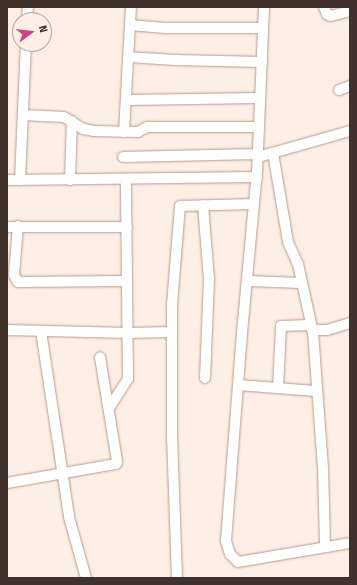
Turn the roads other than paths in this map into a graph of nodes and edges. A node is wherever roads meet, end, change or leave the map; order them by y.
1 (131, 7) edge
2 (264, 7) edge
3 (324, 7) edge
4 (350, 12) edge
5 (130, 25) junction
6 (263, 28) junction
7 (26, 52) edge
8 (128, 57) junction
9 (262, 62) junction
10 (350, 86) edge
11 (339, 90) dead end
12 (260, 98) junction
13 (126, 100) junction
14 (23, 115) junction
15 (72, 121) junction
16 (259, 127) junction
17 (124, 132) junction
18 (350, 132) edge
19 (273, 153) junction
20 (258, 155) junction
21 (123, 157) dead end
22 (257, 177) junction
23 (126, 179) junction
24 (7, 180) edge
25 (20, 180) junction
26 (70, 180) junction
27 (254, 204) junction
28 (203, 205) junction
29 (7, 226) edge
30 (18, 226) junction
31 (127, 227) junction
32 (128, 281) junction
33 (247, 282) junction
34 (302, 283) junction
35 (350, 323) edge
36 (312, 328) junction
37 (7, 330) edge
38 (41, 331) junction
39 (172, 332) junction
40 (128, 334) junction
41 (100, 357) dead end
42 (205, 378) dead end
43 (238, 385) junction
44 (278, 388) junction
45 (316, 391) junction
46 (109, 408) junction
47 (62, 473) junction
48 (7, 483) edge
49 (350, 542) edge
50 (325, 546) junction
51 (86, 578) edge
52 (177, 578) edge

1 - 5 street
2 - 6 street
3 - 4 street
5 - 6 street
5 - 8 street
6 - 9 street
7 - 14 street
8 - 9 street
8 - 13 street
9 - 12 street
10 - 11 street
12 - 13 street
12 - 16 street
13 - 17 street
14 - 15 street
14 - 25 street
15 - 17 street
15 - 26 street
16 - 17 street
16 - 20 street
18 - 19 street
19 - 20 street
19 - 34 street
20 - 21 street
20 - 22 street
22 - 23 street
22 - 27 street
23 - 26 street
23 - 31 street
24 - 25 street
25 - 26 street
27 - 28 street
27 - 33 street
28 - 39 street
28 - 42 street
29 - 30 street
30 - 31 street
30 - 32 street
31 - 32 street
32 - 40 street
33 - 34 street
33 - 43 street
34 - 36 street
35 - 36 street
36 - 44 street
36 - 45 street
37 - 38 street
38 - 40 street
38 - 47 street
39 - 40 street
39 - 52 street
40 - 46 street
41 - 46 street
43 - 44 street
43 - 50 street
44 - 45 street
45 - 50 street
46 - 47 street
47 - 48 street
47 - 51 street
49 - 50 street

